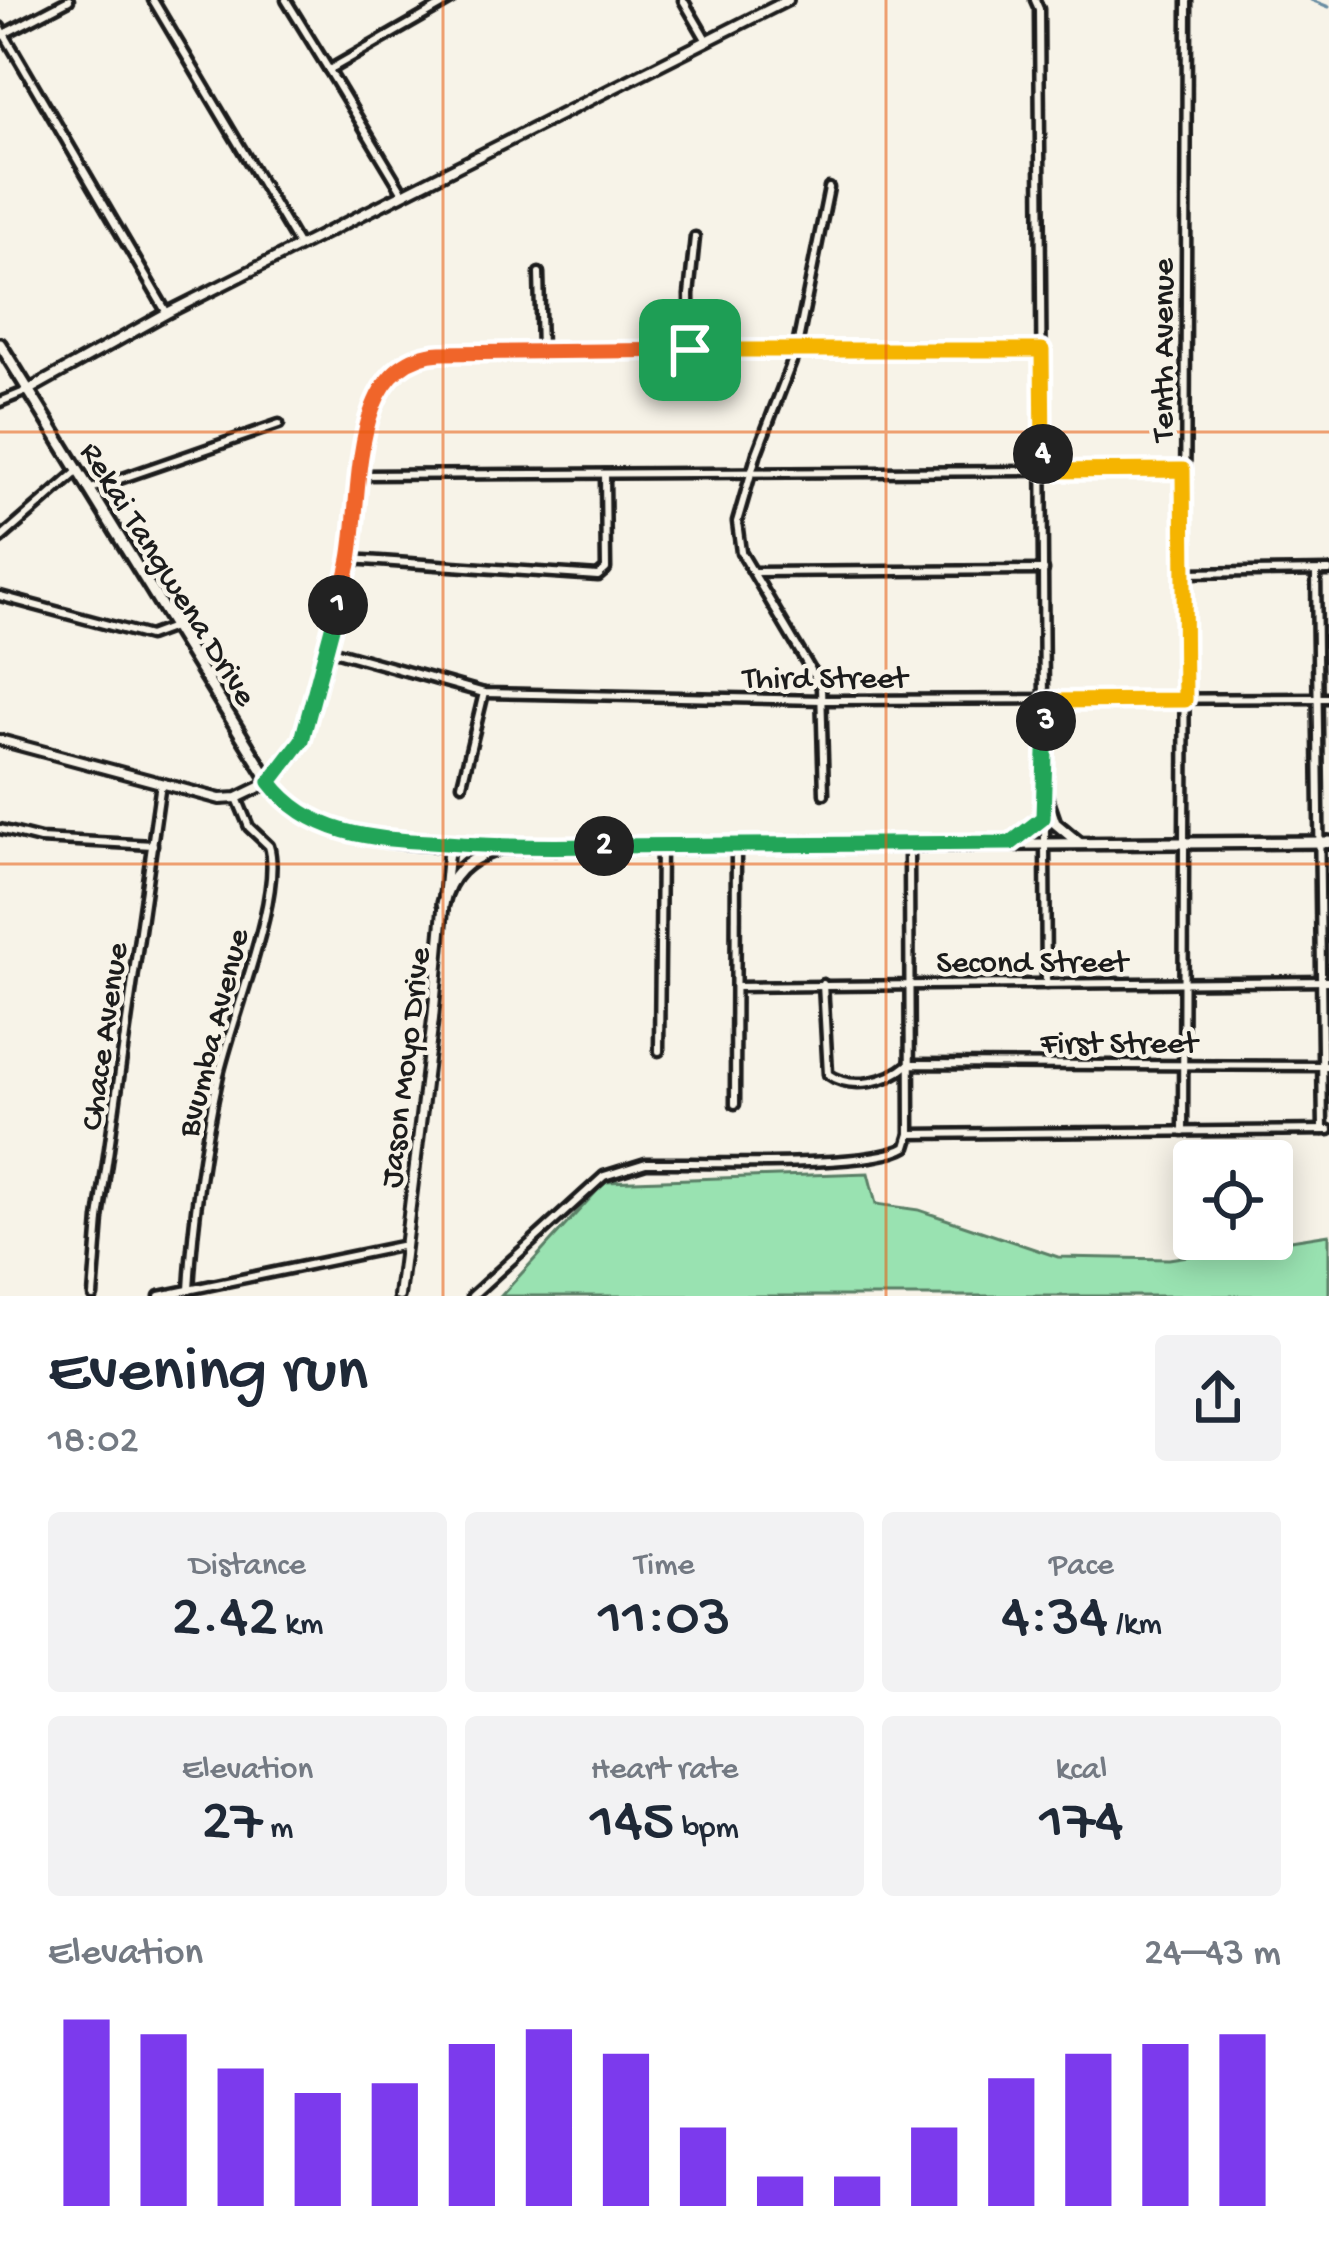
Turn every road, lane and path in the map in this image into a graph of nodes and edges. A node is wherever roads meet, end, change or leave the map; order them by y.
1 (69, 0) edge
2 (153, 0) edge
3 (286, 0) edge
4 (451, 0) edge
5 (683, 0) edge
6 (788, 0) edge
7 (1035, 0) edge
8 (1187, 0) edge
9 (1, 33) edge
10 (707, 41) junction
11 (329, 70) junction
12 (829, 188) dead end
13 (403, 193) junction
14 (695, 238) dead end
15 (299, 246) junction
16 (539, 273) dead end
17 (166, 313) junction
18 (0, 344) edge
19 (542, 350) junction
20 (690, 350) junction
21 (1042, 350) junction
22 (796, 351) junction
23 (27, 391) junction
24 (0, 402) edge
25 (279, 424) dead end
26 (1183, 470) junction
27 (1043, 471) junction
28 (76, 472) junction
29 (754, 472) junction
30 (605, 475) junction
31 (359, 476) junction
32 (87, 490) junction
33 (0, 539) edge
34 (350, 559) junction
35 (1044, 569) junction
36 (754, 572) junction
37 (1316, 572) junction
38 (1329, 572) edge
39 (1186, 573) junction
40 (0, 596) edge
41 (176, 626) junction
42 (327, 649) junction
43 (484, 693) junction
44 (1318, 698) junction
45 (1329, 698) edge
46 (823, 700) junction
47 (1185, 700) junction
48 (1046, 701) junction
49 (0, 740) edge
50 (270, 782) junction
51 (161, 783) junction
52 (462, 784) dead end
53 (1044, 791) junction
54 (824, 794) dead end
55 (237, 798) junction
56 (1043, 818) junction
57 (0, 829) edge
58 (909, 842) junction
59 (1324, 842) edge
60 (449, 843) junction
61 (1011, 843) junction
62 (1043, 843) junction
63 (1079, 843) junction
64 (1183, 843) junction
65 (736, 844) junction
66 (153, 845) junction
67 (661, 845) junction
68 (499, 848) junction
69 (443, 904) junction
70 (1325, 981) edge
71 (1183, 982) junction
72 (823, 984) junction
73 (907, 984) junction
74 (1046, 984) junction
75 (736, 987) junction
76 (659, 1052) dead end
77 (909, 1064) junction
78 (1184, 1064) junction
79 (1326, 1066) edge
80 (735, 1104) dead end
81 (1326, 1130) edge
82 (1183, 1132) junction
83 (910, 1135) junction
84 (931, 1135) junction
85 (906, 1147) junction
86 (405, 1245) junction
87 (189, 1290) junction
88 (93, 1296) edge
89 (159, 1296) edge
90 (399, 1296) edge
91 (472, 1296) edge

1 - 9 street
2 - 15 street
3 - 11 street
4 - 11 street
5 - 10 street
6 - 10 street
7 - 21 street
8 - 26 street, Tenth Avenue
9 - 17 street
10 - 13 street
11 - 13 street
12 - 22 street
13 - 15 street
14 - 20 street
15 - 17 street
16 - 19 street
17 - 23 street
18 - 23 main road, Rekai Tangwena Drive
19 - 20 street
19 - 31 street
20 - 22 street
21 - 22 street
21 - 27 street
22 - 29 street
23 - 24 street
23 - 28 main road, Rekai Tangwena Drive
25 - 32 street
26 - 27 street
26 - 39 street, Tenth Avenue
27 - 29 street
27 - 35 street
28 - 32 main road, Rekai Tangwena Drive
28 - 33 street
29 - 30 street
29 - 36 street
30 - 31 street
30 - 34 street
31 - 34 street
32 - 41 main road, Rekai Tangwena Drive
34 - 42 street
35 - 36 street
35 - 48 street
36 - 46 street
37 - 38 street
37 - 39 street
37 - 44 street
39 - 47 street, Tenth Avenue
40 - 41 street
41 - 50 main road, Rekai Tangwena Drive
42 - 43 street, Third Street
42 - 50 street
43 - 46 street, Third Street
43 - 52 street
44 - 45 street, Third Street
44 - 47 street, Third Street
44 - 59 street
46 - 48 street, Third Street
46 - 54 street
47 - 48 street, Third Street
47 - 64 street, Tenth Avenue
48 - 53 street
49 - 51 street
50 - 55 street
50 - 60 main road, Rekai Tangwena Drive
51 - 55 street
51 - 66 street, Chace Avenue
53 - 56 street
53 - 63 main road
55 - 87 street, Bvumba Avenue
56 - 61 main road
56 - 62 street
57 - 66 street
58 - 61 main road, Rekai Tangwena Drive
58 - 65 main road, Rekai Tangwena Drive
58 - 73 street
59 - 64 main road, Rekai Tangwena Drive
59 - 70 street
60 - 68 main road, Rekai Tangwena Drive
60 - 69 street, Jason Moyo Drive
61 - 62 main road, Rekai Tangwena Drive
62 - 63 main road, Rekai Tangwena Drive
62 - 74 street
63 - 64 main road, Rekai Tangwena Drive
64 - 71 street, Tenth Avenue
65 - 67 main road, Rekai Tangwena Drive
65 - 75 street
66 - 88 street, Chace Avenue
67 - 68 main road, Rekai Tangwena Drive
67 - 76 street
68 - 69 main road
69 - 86 street, Jason Moyo Drive
70 - 71 street, Second Street
70 - 79 street
71 - 74 street, Second Street
71 - 78 street, Tenth Avenue
72 - 73 street, Second Street
72 - 75 street, Second Street
72 - 77 street, First Street
73 - 74 street, Second Street
73 - 77 street
75 - 80 street
77 - 78 street, First Street
77 - 83 street
78 - 79 street, First Street
78 - 82 street, Tenth Avenue
79 - 81 street
81 - 82 street
82 - 84 street
83 - 84 street
83 - 85 street
84 - 85 street
85 - 91 street
86 - 87 street
86 - 90 street, Jason Moyo Drive
87 - 89 street

